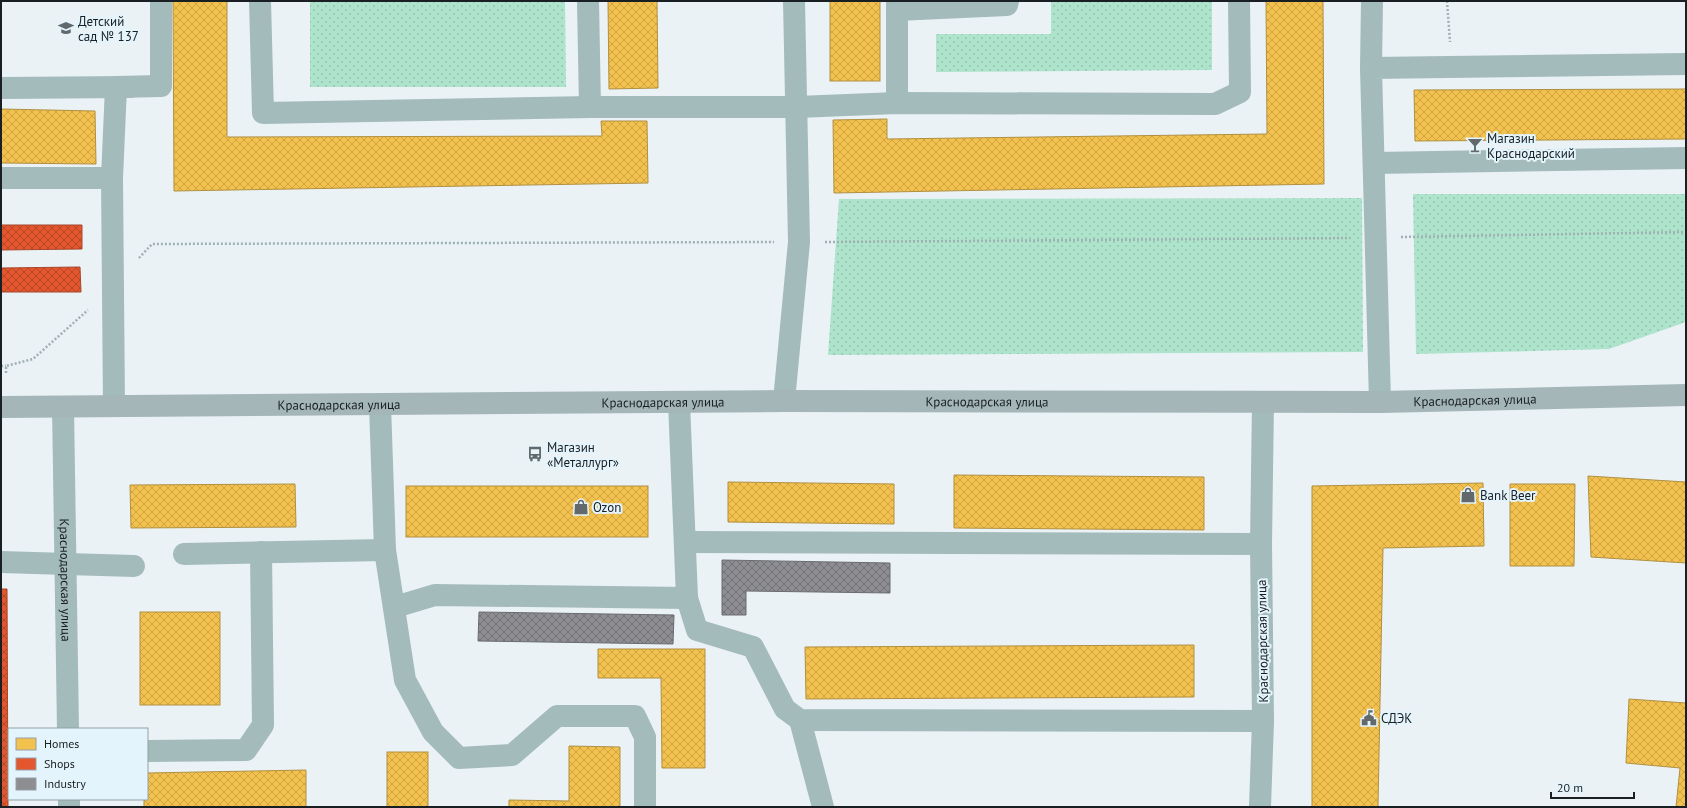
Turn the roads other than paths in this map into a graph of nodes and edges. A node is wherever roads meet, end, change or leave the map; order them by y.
1 (161, 1) edge
2 (260, 1) edge
3 (588, 1) edge
4 (794, 1) edge
5 (1008, 1) edge
6 (1240, 1) edge
7 (1372, 1) edge
8 (897, 6) edge
9 (1686, 64) edge
10 (1371, 68) junction
11 (116, 87) junction
12 (1, 88) edge
13 (898, 103) junction
14 (590, 107) junction
15 (797, 107) junction
16 (1686, 158) edge
17 (1374, 163) junction
18 (1, 178) edge
19 (112, 178) junction
20 (1686, 395) edge
21 (784, 401) junction
22 (679, 402) junction
23 (1263, 402) junction
24 (1380, 402) junction
25 (380, 405) junction
26 (114, 406) junction
27 (1, 407) edge
28 (63, 407) junction
29 (685, 542) junction
30 (1261, 544) junction
31 (385, 550) junction
32 (261, 552) junction
33 (184, 554) dead end
34 (1, 562) edge
35 (65, 564) junction
36 (134, 566) dead end
37 (687, 598) junction
38 (395, 607) junction
39 (800, 720) junction
40 (1263, 721) junction
41 (68, 728) edge
42 (148, 751) edge
43 (645, 807) edge
44 (823, 807) edge
45 (1260, 807) edge

1 - 11 street
2 - 14 street
3 - 14 street
4 - 15 street
5 - 8 street
6 - 13 street
7 - 10 street
8 - 13 street
9 - 10 street
10 - 17 street
11 - 12 street
11 - 19 street
13 - 15 street
14 - 15 street
15 - 21 street
16 - 17 street
17 - 24 street
18 - 19 street
19 - 26 street
20 - 24 main road, Краснодарская улица
21 - 22 main road, Краснодарская улица
21 - 23 main road, Краснодарская улица
22 - 25 main road, Краснодарская улица
22 - 29 street
23 - 24 main road, Краснодарская улица
23 - 30 street, Краснодарская улица
25 - 26 main road, Краснодарская улица
25 - 31 street
26 - 28 main road, Краснодарская улица
27 - 28 main road, Краснодарская улица
28 - 35 street, Краснодарская улица
29 - 30 street
29 - 37 street
30 - 40 street, Краснодарская улица
31 - 32 street
31 - 38 street
32 - 33 street
32 - 42 street
34 - 35 street
35 - 36 street
35 - 41 street, Краснодарская улица
37 - 38 street
37 - 39 street
38 - 43 street
39 - 40 street
39 - 44 street
40 - 45 street, Краснодарская улица

